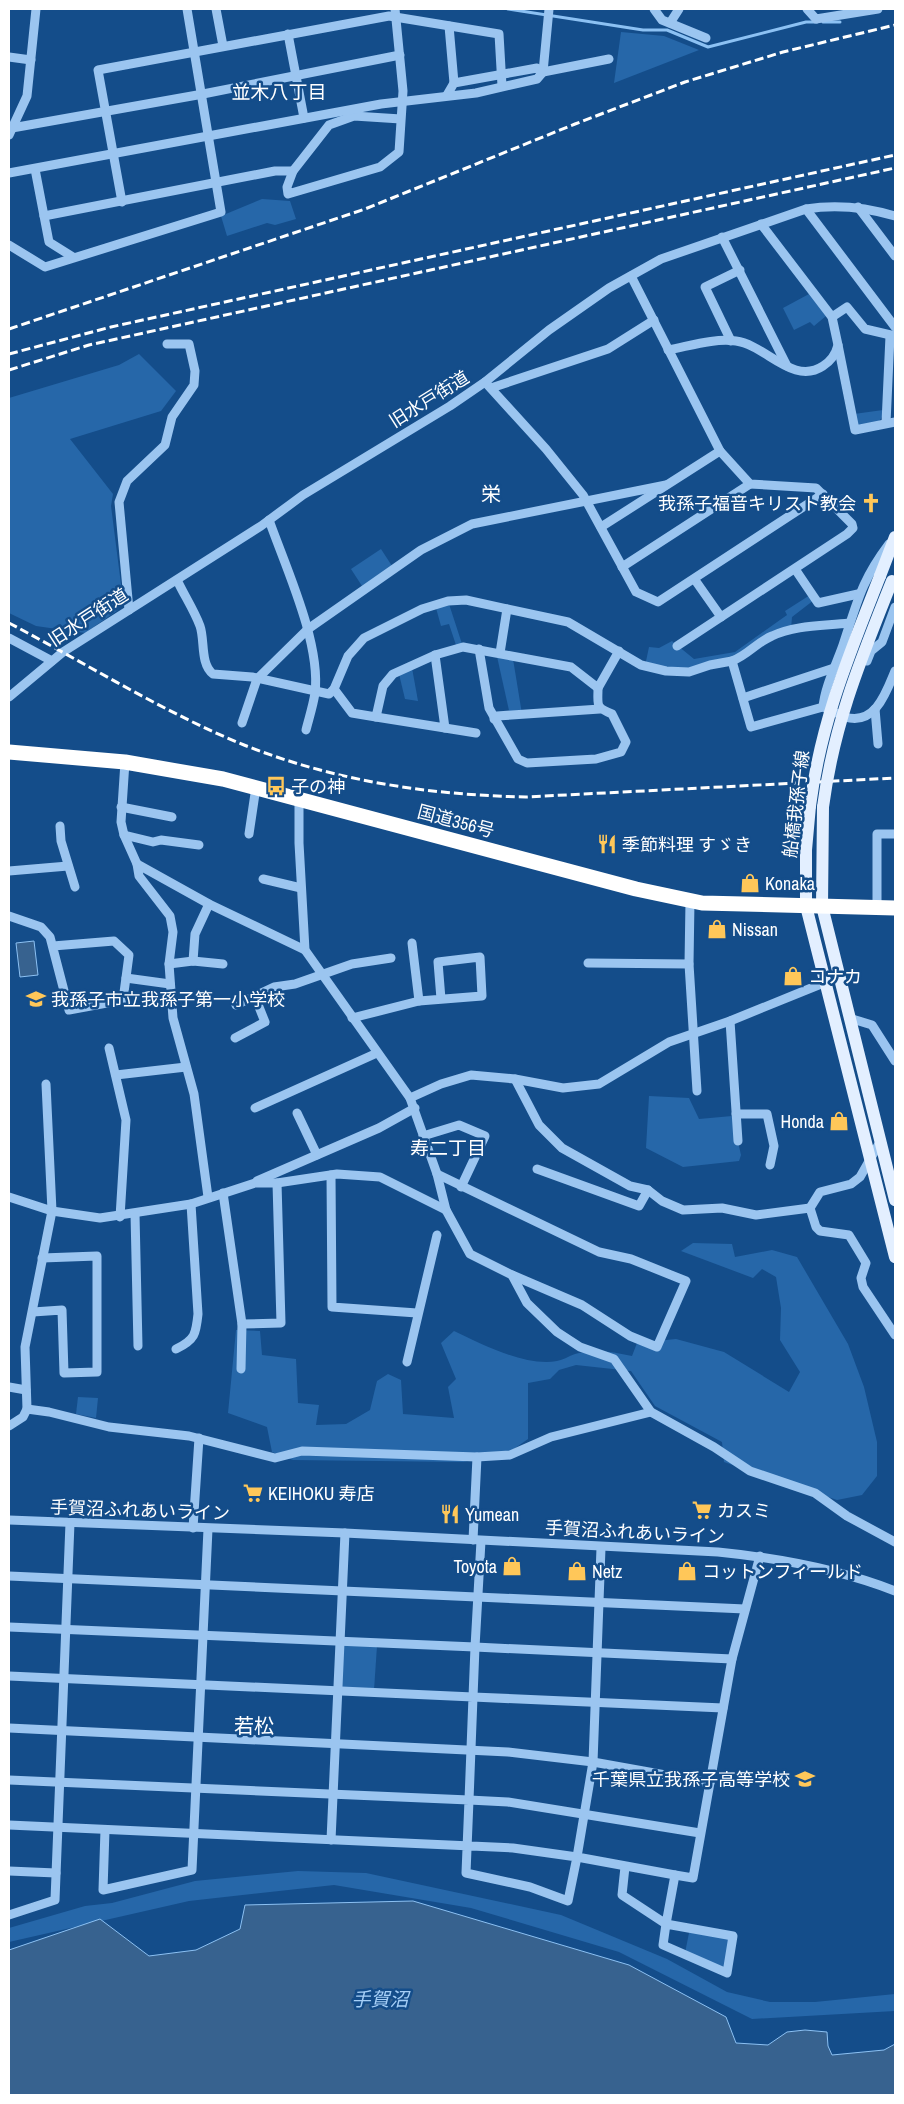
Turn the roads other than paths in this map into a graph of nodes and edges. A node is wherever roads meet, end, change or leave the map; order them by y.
1 (36, 9) edge
2 (187, 9) edge
3 (216, 9) edge
4 (549, 9) edge
5 (654, 9) edge
6 (679, 9) edge
7 (807, 9) edge
8 (878, 9) edge
9 (854, 11) edge
10 (395, 13) edge
11 (670, 23) junction
12 (449, 26) junction
13 (288, 34) junction
14 (706, 38) dead end
15 (223, 46) junction
16 (194, 52) junction
17 (400, 55) junction
18 (9, 58) edge
19 (608, 59) dead end
20 (31, 60) junction
21 (543, 72) junction
22 (295, 74) junction
23 (500, 74) junction
24 (454, 83) junction
25 (502, 86) junction
26 (202, 94) junction
27 (447, 95) junction
28 (403, 101) junction
29 (106, 111) junction
30 (304, 118) junction
31 (400, 119) junction
32 (10, 131) edge
33 (209, 136) junction
34 (114, 155) junction
35 (35, 169) junction
36 (293, 171) junction
37 (9, 173) edge
38 (217, 183) junction
39 (122, 202) junction
40 (858, 207) junction
41 (806, 209) junction
42 (44, 216) junction
43 (895, 216) edge
44 (761, 224) junction
45 (722, 237) junction
46 (9, 245) edge
47 (895, 256) edge
48 (73, 257) junction
49 (740, 270) junction
50 (630, 276) junction
51 (832, 317) junction
52 (654, 320) junction
53 (895, 327) edge
54 (893, 336) edge
55 (731, 341) junction
56 (167, 344) dead end
57 (838, 345) junction
58 (668, 350) junction
59 (787, 366) junction
60 (488, 385) junction
61 (891, 423) edge
62 (720, 451) junction
63 (750, 484) junction
64 (666, 485) junction
65 (823, 494) junction
66 (586, 502) junction
67 (269, 520) junction
68 (601, 527) junction
69 (895, 536) edge
70 (622, 567) junction
71 (795, 569) junction
72 (889, 576) edge
73 (177, 580) junction
74 (695, 580) junction
75 (858, 594) junction
76 (895, 607) edge
77 (507, 609) junction
78 (129, 610) junction
79 (721, 617) junction
80 (849, 623) junction
81 (308, 629) junction
82 (9, 638) edge
83 (677, 646) dead end
84 (479, 649) junction
85 (620, 651) junction
86 (500, 653) junction
87 (435, 655) junction
88 (52, 660) junction
89 (732, 661) junction
90 (834, 668) junction
91 (895, 671) edge
92 (256, 679) junction
93 (598, 688) junction
94 (891, 688) edge
95 (334, 689) junction
96 (315, 692) junction
97 (9, 697) edge
98 (743, 698) junction
99 (823, 707) junction
100 (600, 709) junction
101 (875, 709) junction
102 (376, 717) junction
103 (845, 717) junction
104 (494, 719) junction
105 (242, 723) dead end
106 (445, 728) junction
107 (306, 730) dead end
108 (476, 733) dead end
109 (878, 744) dead end
110 (9, 752) edge
111 (125, 762) junction
112 (256, 788) junction
113 (299, 798) junction
114 (121, 807) junction
115 (172, 817) dead end
116 (60, 826) dead end
117 (249, 834) dead end
118 (895, 834) edge
119 (124, 835) junction
120 (199, 845) dead end
121 (137, 864) junction
122 (68, 866) junction
123 (9, 871) edge
124 (263, 878) dead end
125 (75, 887) dead end
126 (301, 888) junction
127 (690, 901) junction
128 (209, 904) junction
129 (806, 906) junction
130 (822, 906) junction
131 (876, 908) junction
132 (895, 908) edge
133 (9, 916) edge
134 (412, 943) dead end
135 (53, 946) junction
136 (305, 950) junction
137 (391, 958) dead end
138 (193, 961) junction
139 (588, 963) dead end
140 (169, 964) junction
141 (223, 964) dead end
142 (689, 964) junction
143 (323, 974) junction
144 (126, 978) junction
145 (826, 982) junction
146 (170, 984) junction
147 (255, 997) junction
148 (441, 999) junction
149 (419, 1001) junction
150 (236, 1005) dead end
151 (352, 1018) junction
152 (850, 1018) junction
153 (730, 1021) junction
154 (693, 1032) junction
155 (235, 1038) dead end
156 (108, 1048) dead end
157 (377, 1053) junction
158 (895, 1061) edge
159 (186, 1067) junction
160 (116, 1075) junction
161 (516, 1079) junction
162 (46, 1084) dead end
163 (697, 1091) dead end
164 (410, 1098) junction
165 (255, 1108) dead end
166 (415, 1108) junction
167 (297, 1113) dead end
168 (736, 1114) junction
169 (423, 1136) junction
170 (738, 1141) dead end
171 (880, 1142) junction
172 (318, 1155) junction
173 (870, 1158) junction
174 (770, 1164) dead end
175 (537, 1170) dead end
176 (436, 1174) junction
177 (331, 1176) junction
178 (255, 1183) junction
179 (277, 1183) junction
180 (461, 1188) junction
181 (648, 1190) junction
182 (223, 1193) junction
183 (9, 1197) edge
184 (208, 1197) junction
185 (895, 1200) edge
186 (192, 1204) junction
187 (810, 1208) junction
188 (446, 1210) junction
189 (52, 1211) junction
190 (134, 1214) junction
191 (120, 1217) junction
192 (437, 1235) dead end
193 (895, 1257) edge
194 (42, 1258) junction
195 (512, 1274) junction
196 (33, 1312) junction
197 (417, 1313) junction
198 (242, 1324) junction
199 (895, 1335) edge
200 (138, 1346) dead end
201 (176, 1348) dead end
202 (407, 1362) dead end
203 (241, 1369) dead end
204 (9, 1387) edge
205 (26, 1390) junction
206 (27, 1409) junction
207 (650, 1412) junction
208 (9, 1426) edge
209 (199, 1438) junction
210 (477, 1457) junction
211 (9, 1520) edge
212 (70, 1523) junction
213 (193, 1528) junction
214 (208, 1529) junction
215 (345, 1533) junction
216 (477, 1540) junction
217 (895, 1542) edge
218 (601, 1548) junction
219 (760, 1556) junction
220 (9, 1576) edge
221 (68, 1578) junction
222 (205, 1585) junction
223 (342, 1591) junction
224 (895, 1591) edge
225 (478, 1597) junction
226 (600, 1603) junction
227 (745, 1609) junction
228 (9, 1627) edge
229 (66, 1629) junction
230 (203, 1636) junction
231 (340, 1640) junction
232 (475, 1647) junction
233 (598, 1653) junction
234 (732, 1660) junction
235 (9, 1676) edge
236 (64, 1678) junction
237 (201, 1685) junction
238 (338, 1691) junction
239 (473, 1697) junction
240 (596, 1702) junction
241 (723, 1708) junction
242 (9, 1728) edge
243 (62, 1731) junction
244 (199, 1737) junction
245 (335, 1743) junction
246 (471, 1749) junction
247 (593, 1762) junction
248 (9, 1780) edge
249 (59, 1782) junction
250 (710, 1783) junction
251 (197, 1787) junction
252 (334, 1795) junction
253 (469, 1800) junction
254 (585, 1814) junction
255 (9, 1825) edge
256 (57, 1828) junction
257 (105, 1830) junction
258 (700, 1833) junction
259 (194, 1834) junction
260 (331, 1840) junction
261 (466, 1846) junction
262 (577, 1858) junction
263 (625, 1866) junction
264 (9, 1870) edge
265 (56, 1873) junction
266 (675, 1875) junction
267 (9, 1915) edge
268 (666, 1924) junction

1 - 20 street
2 - 16 street
3 - 15 street
4 - 21 street
5 - 11 street
6 - 11 street
7 - 9 street
8 - 9 street
10 - 12 street
10 - 13 street
10 - 17 street
11 - 14 street
12 - 23 street
12 - 24 street
13 - 15 street
13 - 22 street
15 - 16 street
16 - 26 street
16 - 29 street
17 - 22 street
17 - 28 street
18 - 20 street
19 - 21 street
20 - 32 street
21 - 23 street
21 - 25 street
22 - 26 street
22 - 30 street
23 - 24 street
23 - 25 street
24 - 27 street
25 - 27 street
26 - 29 street
26 - 33 street
27 - 28 street
28 - 30 street
28 - 31 street
29 - 32 street
29 - 34 street
30 - 33 street
31 - 36 street
31 - 36 street
33 - 34 street
33 - 38 street
34 - 35 street
34 - 39 street
35 - 37 street
35 - 42 street
36 - 38 street
38 - 39 street
38 - 48 street
39 - 42 street
40 - 41 street, 旧水戸街道
40 - 43 street, 旧水戸街道
40 - 47 street
41 - 44 street, 旧水戸街道
41 - 53 street
42 - 48 street
44 - 45 street, 旧水戸街道
44 - 51 street
45 - 49 street
45 - 50 street, 旧水戸街道
46 - 48 street
49 - 55 street
49 - 59 street
50 - 52 street
50 - 60 street, 旧水戸街道
51 - 54 street
51 - 57 street
52 - 58 street
52 - 60 street
54 - 61 street
55 - 58 street
55 - 59 street
56 - 78 street
57 - 59 street
57 - 61 street
58 - 62 street
60 - 66 street
60 - 67 street, 旧水戸街道
62 - 63 street
62 - 64 street
63 - 65 street
63 - 70 street
64 - 66 street
64 - 68 street
65 - 71 street
65 - 74 street
66 - 68 street
66 - 81 street
67 - 73 street, 旧水戸街道
67 - 81 street
68 - 70 street
69 - 72 main road, 船橋我孫子線
69 - 75 street
70 - 74 street
71 - 75 street
71 - 79 street
72 - 129 main road, 船橋我孫子線, bridge
72 - 130 main road, 船橋我孫子線, bridge
73 - 78 street, 旧水戸街道
73 - 92 street
74 - 79 street
75 - 80 street
76 - 103 street
77 - 85 street
77 - 86 street
77 - 95 street
78 - 88 street, 旧水戸街道
79 - 83 street
80 - 89 street
80 - 90 street
81 - 92 street
81 - 96 street
82 - 88 street
84 - 86 street
84 - 87 street
84 - 104 street
85 - 89 street
85 - 93 street
86 - 93 street
87 - 102 street
87 - 106 street
88 - 97 street, 旧水戸街道
89 - 98 street
90 - 98 street
90 - 99 street
91 - 94 street
92 - 96 street
92 - 105 street
93 - 100 street
94 - 101 street
95 - 96 street
95 - 102 street
96 - 107 street
98 - 99 street
99 - 103 street
100 - 104 street
100 - 104 street
101 - 103 street
101 - 109 street
102 - 106 street
106 - 108 street
110 - 111 highway, 国道356号
111 - 112 highway, 国道356号
111 - 114 street
112 - 113 highway, 国道356号
112 - 117 street
113 - 126 street
113 - 127 highway, 国道356号
114 - 115 street
114 - 119 street
116 - 122 street
118 - 131 street
119 - 120 street
119 - 121 street
121 - 128 street
121 - 140 street
122 - 123 street
122 - 125 street
124 - 126 street
126 - 136 street
127 - 129 highway, 国道356号
127 - 142 street
128 - 136 street
128 - 138 street
129 - 130 highway, 国道356号
129 - 145 main road, 船橋我孫子線
130 - 131 highway, 国道356号
130 - 152 main road, 船橋我孫子線
131 - 132 highway, 国道356号
133 - 135 street
134 - 149 street
135 - 144 street
135 - 144 street
136 - 143 street
137 - 143 street
138 - 140 street
138 - 141 street
139 - 142 street
140 - 146 street
142 - 154 street
143 - 147 street
143 - 151 street
144 - 146 street
145 - 153 street
145 - 173 main road, 船橋我孫子線
146 - 159 street
147 - 150 street
147 - 155 street
148 - 148 street
148 - 149 street
149 - 151 street
151 - 157 street
152 - 158 street
152 - 171 main road, 船橋我孫子線
153 - 154 street
153 - 168 street
154 - 161 street
154 - 163 street
156 - 160 street
157 - 164 street
157 - 165 street
159 - 160 street
159 - 184 street
160 - 191 street
161 - 164 street
161 - 181 street
162 - 189 street
164 - 166 street
166 - 169 street
166 - 172 street
167 - 172 street
168 - 170 street
168 - 174 street
169 - 176 street
169 - 180 street
171 - 173 street
171 - 185 main road, 船橋我孫子線
172 - 178 street
173 - 187 street
173 - 193 main road, 船橋我孫子線
175 - 181 street
176 - 180 street
176 - 188 street
177 - 179 street
177 - 188 street
177 - 197 street
178 - 179 street
178 - 182 street
179 - 198 street
180 - 195 street
181 - 187 street
182 - 184 street
182 - 198 street
183 - 189 street
184 - 186 street
186 - 190 street
186 - 201 street
187 - 199 street
188 - 195 street
189 - 191 street
189 - 194 street
190 - 191 street
190 - 200 street
192 - 197 street
194 - 196 street
194 - 196 street
195 - 207 street
196 - 205 street
197 - 202 street
198 - 203 street
204 - 205 street
205 - 206 street
206 - 208 street
206 - 209 street
207 - 210 street
207 - 217 street
209 - 210 street
209 - 213 street
210 - 216 street
211 - 212 street, 手賀沼ふれあいライン
212 - 213 street, 手賀沼ふれあいライン
212 - 221 street
213 - 214 street, 手賀沼ふれあいライン
214 - 215 street, 手賀沼ふれあいライン
214 - 222 street
215 - 216 street, 手賀沼ふれあいライン
215 - 223 street
216 - 218 street, 手賀沼ふれあいライン
216 - 225 street
218 - 219 street, 手賀沼ふれあいライン
218 - 226 street
219 - 224 street, 手賀沼ふれあいライン
219 - 227 street
220 - 221 street
221 - 222 street
221 - 229 street
222 - 223 street
222 - 230 street
223 - 225 street
223 - 231 street
225 - 226 street
225 - 232 street
226 - 227 street
226 - 233 street
227 - 234 street
228 - 229 street
229 - 230 street
229 - 236 street
230 - 231 street
230 - 237 street
231 - 232 street
231 - 238 street
232 - 233 street
232 - 239 street
233 - 234 street
233 - 240 street
234 - 241 street
235 - 236 street
236 - 237 street
236 - 243 street
237 - 238 street
237 - 244 street
238 - 239 street
238 - 245 street
239 - 240 street
239 - 246 street
240 - 241 street
240 - 247 street
241 - 250 street
242 - 243 street
243 - 244 street
243 - 249 street
244 - 245 street
244 - 251 street
245 - 246 street
245 - 252 street
246 - 247 street
246 - 253 street
247 - 250 street
247 - 254 street
248 - 249 street
249 - 251 street
249 - 256 street
250 - 258 street
251 - 252 street
251 - 259 street
252 - 253 street
252 - 260 street
253 - 254 street
253 - 261 street
254 - 258 street
254 - 262 street
255 - 256 street
256 - 257 street
256 - 265 street
257 - 259 street
257 - 259 street
258 - 266 street
259 - 260 street
260 - 261 street
261 - 262 street
261 - 262 street
262 - 263 street
263 - 266 street
263 - 268 street
264 - 265 street
265 - 267 street
266 - 268 street
268 - 268 street

